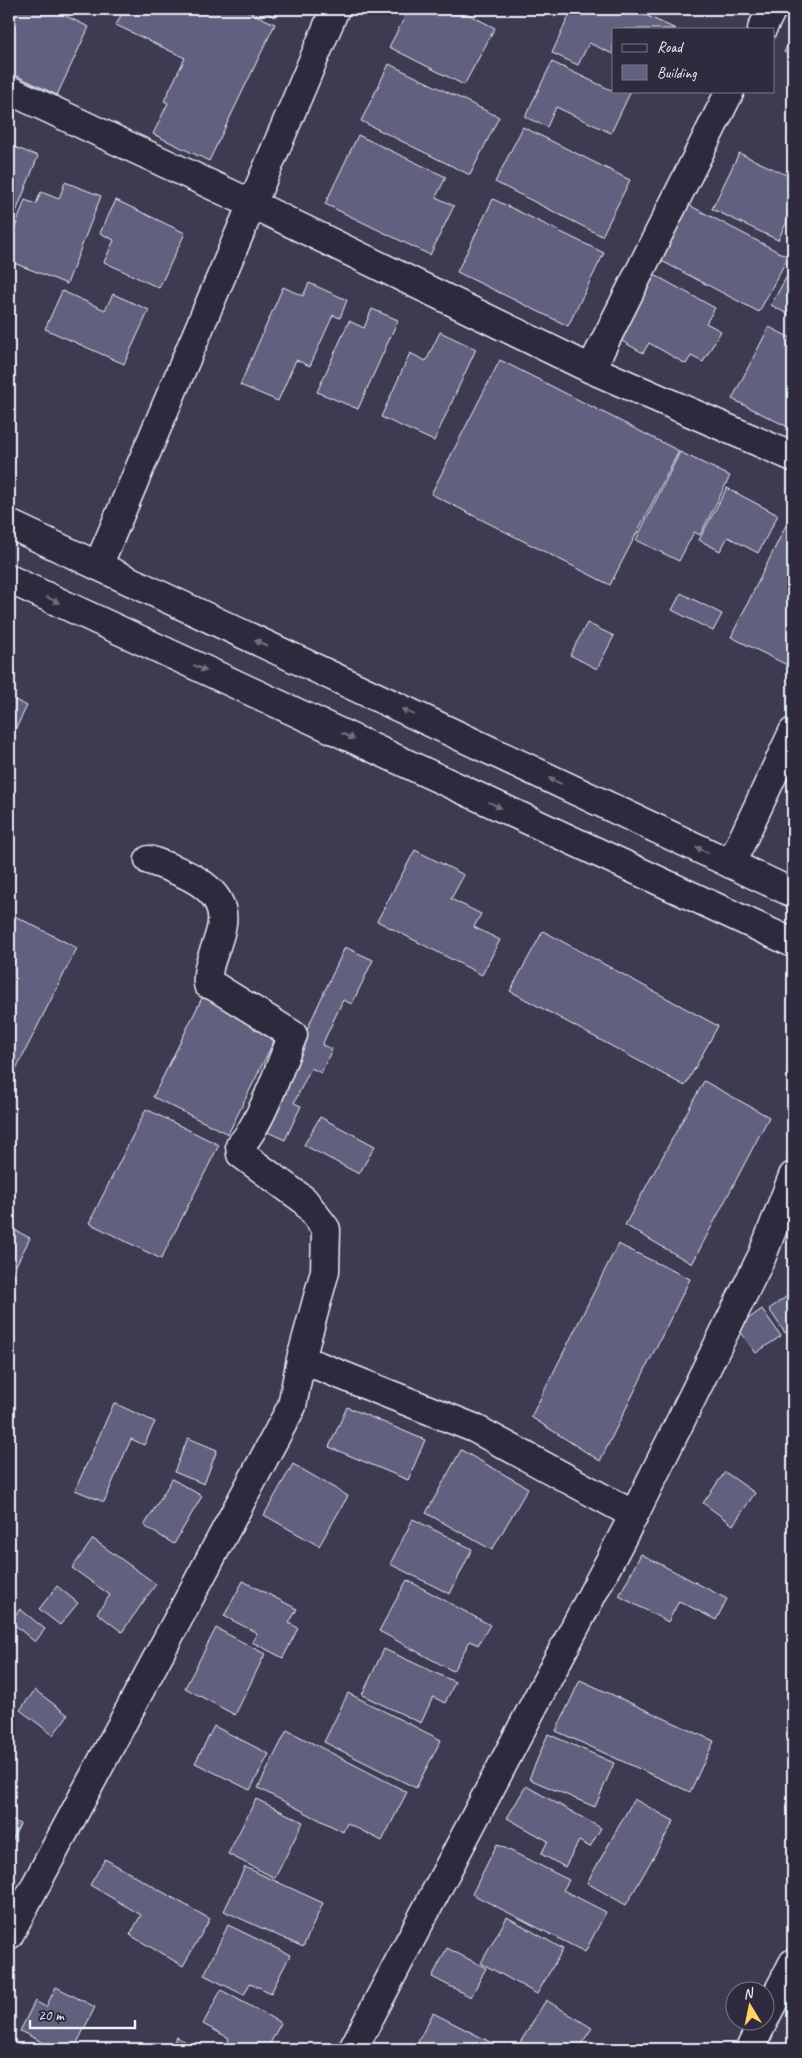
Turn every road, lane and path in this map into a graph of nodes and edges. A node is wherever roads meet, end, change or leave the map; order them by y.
1 (335, 9) edge
2 (772, 9) edge
3 (762, 28) edge
4 (9, 90) edge
5 (729, 92) edge
6 (252, 204) junction
7 (590, 368) junction
8 (793, 457) edge
9 (9, 524) edge
10 (98, 566) junction
11 (9, 579) edge
12 (793, 732) edge
13 (149, 860) dead end
14 (731, 864) junction
15 (793, 893) edge
16 (793, 943) edge
17 (793, 1176) edge
18 (301, 1360) junction
19 (634, 1515) junction
20 (9, 1935) edge
21 (793, 1963) edge
22 (774, 2000) edge
23 (759, 2030) edge
24 (353, 2049) edge
25 (750, 2049) edge

1 - 6 street
2 - 3 street
4 - 6 street
5 - 7 street
6 - 7 street
6 - 10 street
7 - 8 street
9 - 10 street
14 -> 10 street
11 -> 16 street
12 - 14 street
13 - 18 street
14 - 15 street
17 - 19 street
18 - 19 street
18 - 20 street
19 - 24 street
21 - 22 street
23 - 25 street

